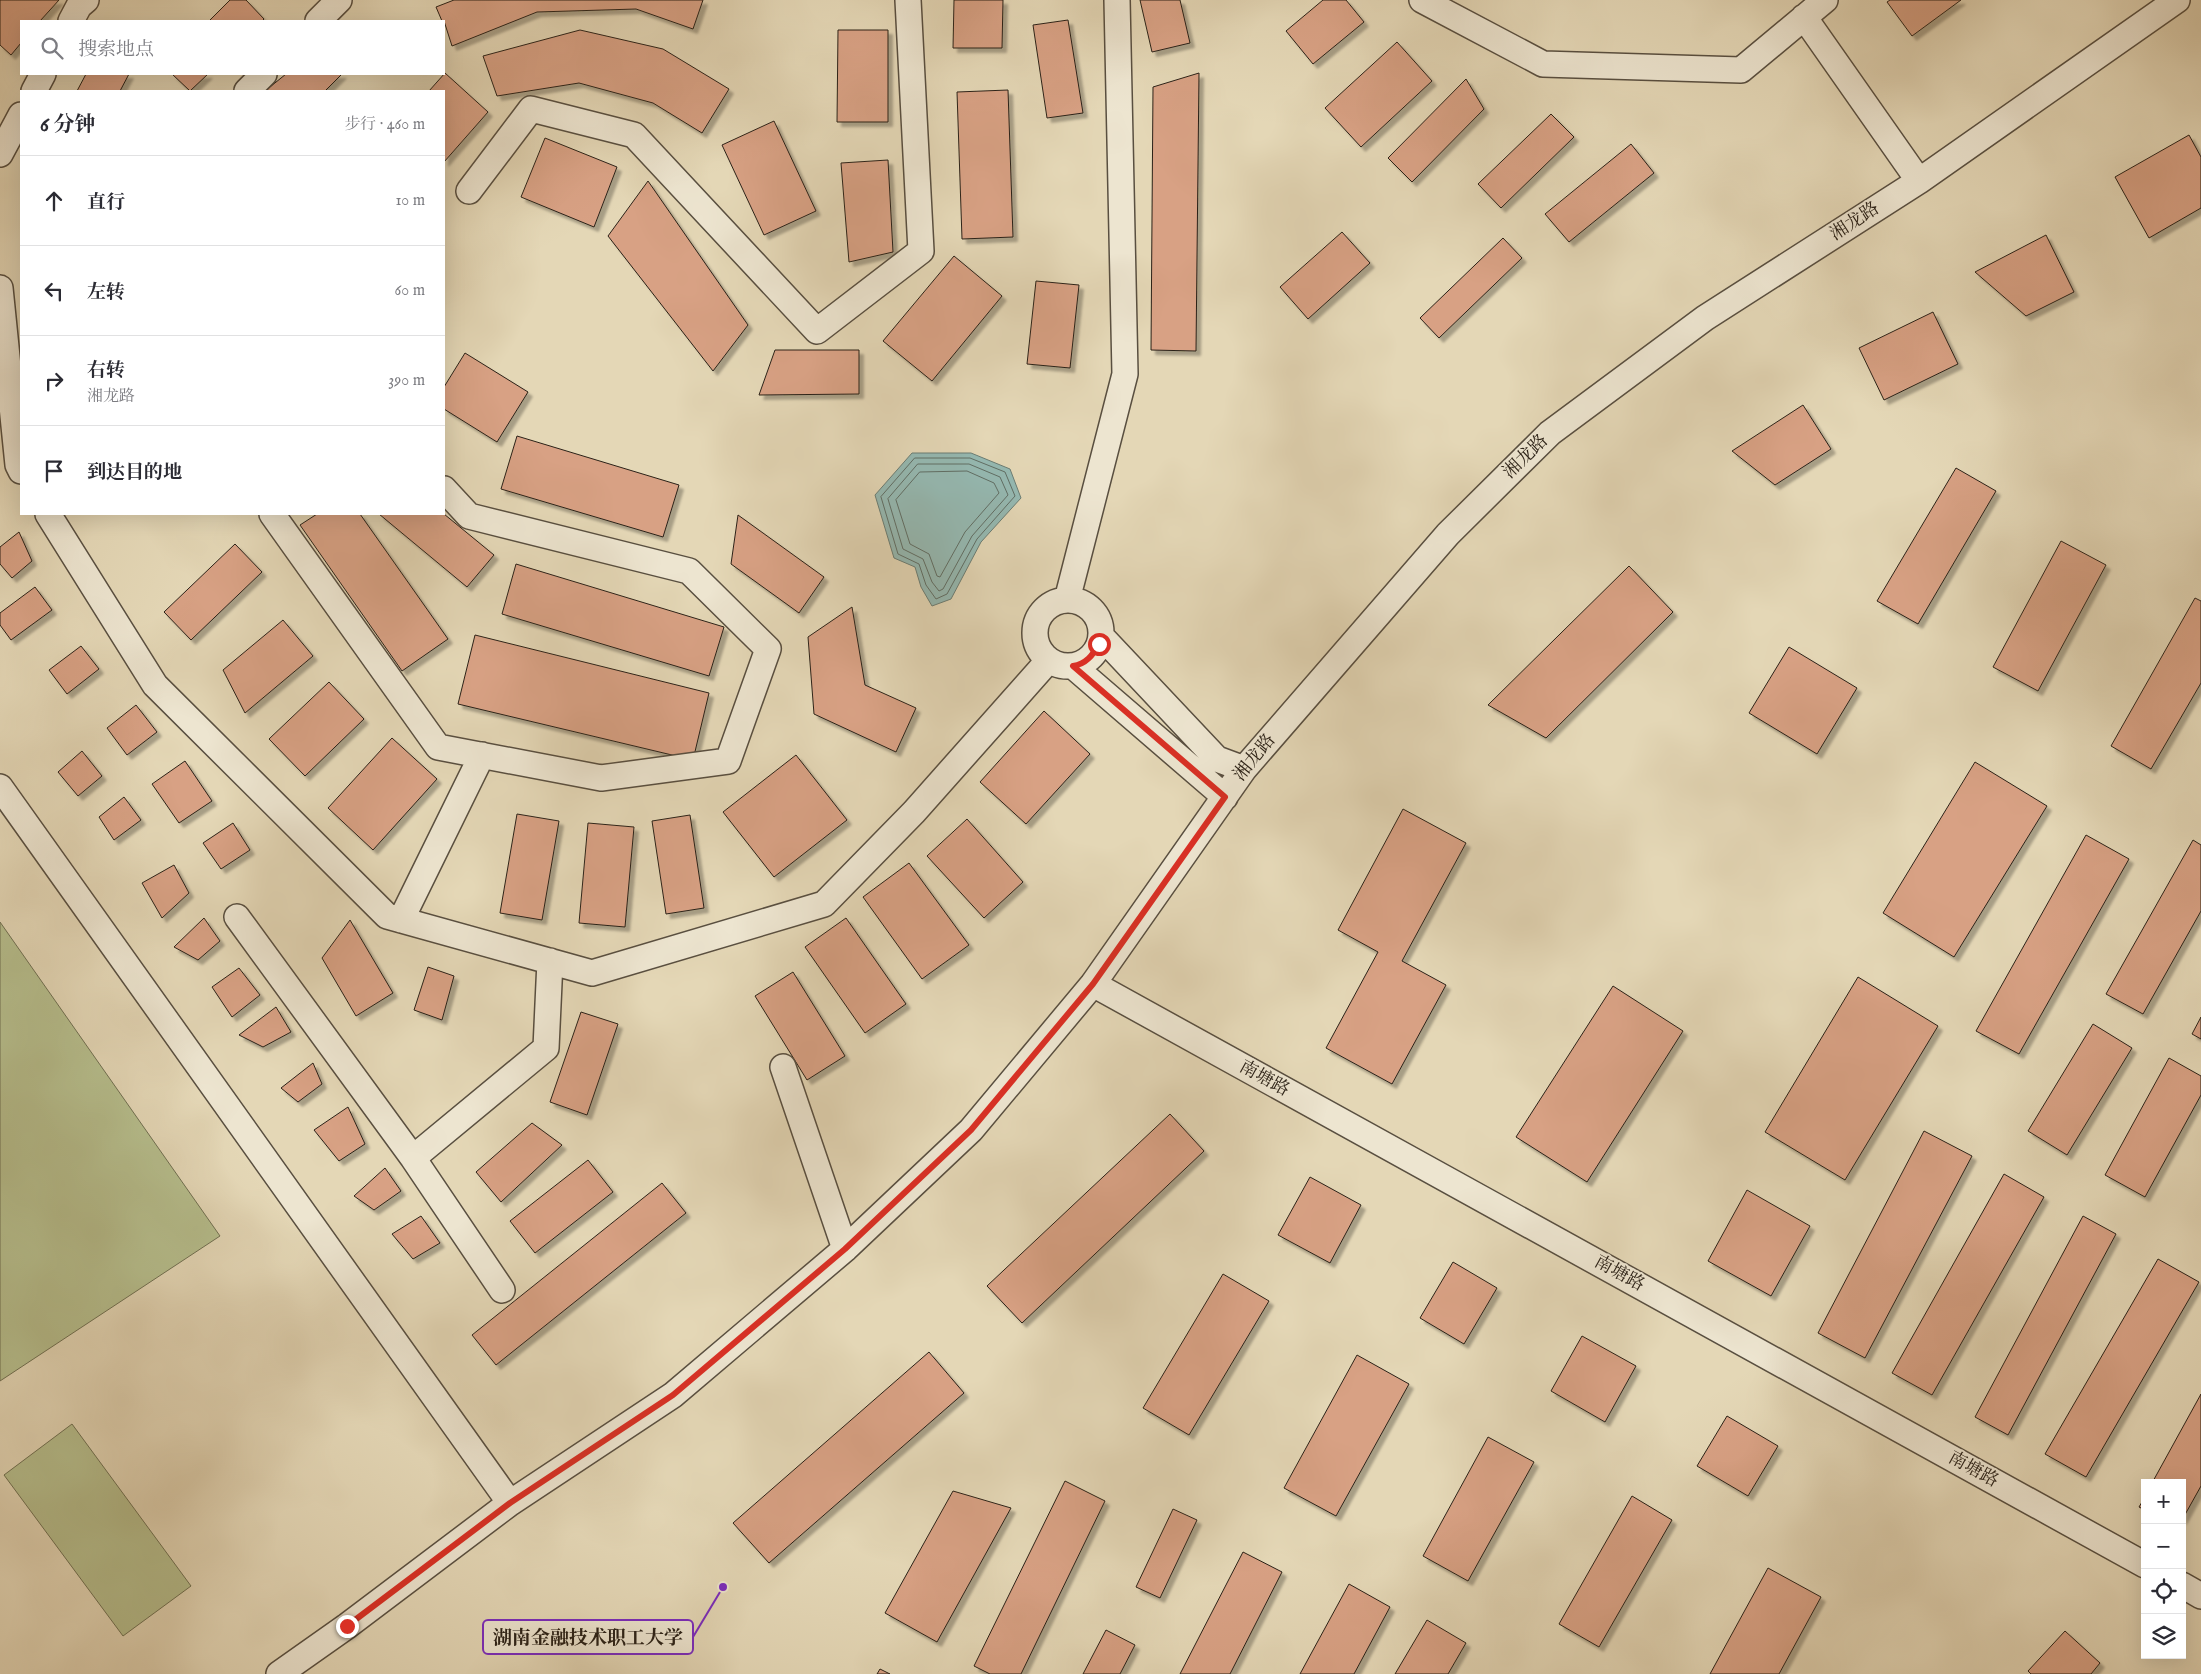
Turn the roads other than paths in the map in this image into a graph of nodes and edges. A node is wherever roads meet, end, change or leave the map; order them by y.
1 (86, 0) edge
2 (339, 0) edge
3 (908, 0) edge
4 (1117, 0) edge
5 (1422, 0) edge
6 (1825, 0) edge
7 (2176, 0) edge
8 (1804, 17) junction
9 (72, 20) edge
10 (319, 20) edge
11 (42, 75) edge
12 (263, 75) edge
13 (35, 90) edge
14 (248, 90) edge
15 (20, 116) edge
16 (0, 154) edge
17 (1919, 181) junction
18 (469, 191) dead end
19 (0, 288) edge
20 (20, 469) edge
21 (445, 490) edge
22 (49, 515) edge
23 (273, 515) edge
24 (1067, 600) junction
25 (1101, 636) junction
26 (1048, 661) junction
27 (1073, 666) junction
28 (482, 755) junction
29 (1244, 769) junction
30 (0, 787) edge
31 (1225, 797) junction
32 (237, 917) dead end
33 (401, 920) junction
34 (550, 962) junction
35 (1093, 984) junction
36 (783, 1067) dead end
37 (413, 1158) junction
38 (845, 1249) junction
39 (502, 1290) dead end
40 (510, 1503) junction
41 (2141, 1563) edge
42 (2186, 1588) edge
43 (2201, 1596) edge
44 (279, 1674) edge

1 - 9 street
2 - 10 street
3 - 18 street
4 - 24 street
5 - 8 street
6 - 8 street
7 - 17 street, 湘龙路
8 - 17 street
11 - 13 street
12 - 14 street
15 - 16 street
17 - 29 street, 湘龙路
19 - 20 street
21 - 28 street
22 - 33 street
23 - 28 street
24 - 25 street
24 - 26 street
25 - 27 street
25 - 29 street
26 - 27 street
26 - 34 street
27 - 31 street
28 - 33 street
29 - 31 street, 湘龙路
30 - 40 street
31 - 35 street, 湘龙路
32 - 37 street
33 - 34 street
34 - 37 street
35 - 38 street, 湘龙路
35 - 41 street, 南塘路
36 - 38 street
37 - 39 street
38 - 40 street, 湘龙路
40 - 44 street, 湘龙路
42 - 43 street

